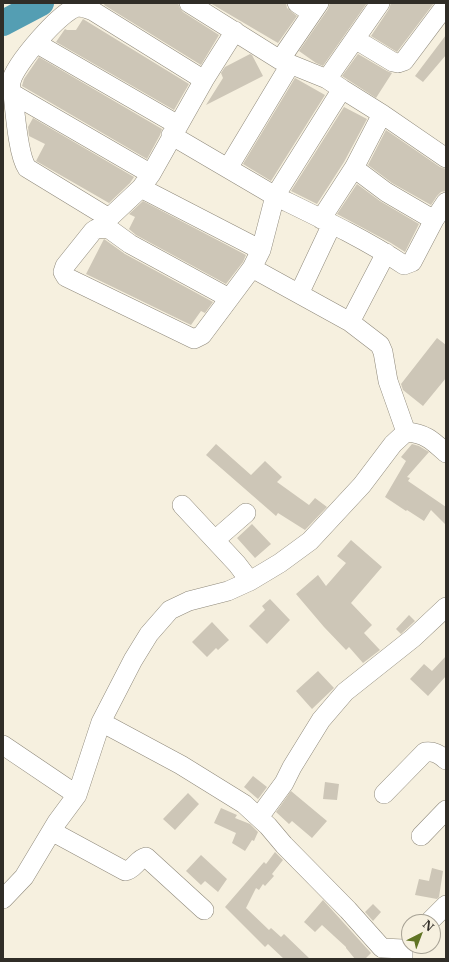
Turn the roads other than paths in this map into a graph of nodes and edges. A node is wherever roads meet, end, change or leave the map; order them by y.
1 (189, 3) edge
2 (380, 3) edge
3 (309, 6) edge
4 (96, 7) edge
5 (444, 10) edge
6 (235, 31) junction
7 (355, 39) junction
8 (36, 43) junction
9 (285, 62) junction
10 (204, 80) junction
11 (334, 84) junction
12 (13, 94) junction
13 (382, 114) junction
14 (174, 130) junction
15 (441, 149) edge
16 (228, 168) junction
17 (354, 168) junction
18 (146, 181) junction
19 (275, 196) junction
20 (446, 202) edge
21 (434, 220) junction
22 (327, 221) junction
23 (109, 223) junction
24 (261, 250) junction
25 (386, 253) junction
26 (252, 268) junction
27 (299, 294) junction
28 (229, 298) junction
29 (350, 322) junction
30 (406, 432) junction
31 (446, 453) edge
32 (182, 505) dead end
33 (246, 512) dead end
34 (214, 540) junction
35 (250, 581) junction
36 (446, 607) edge
37 (101, 722) junction
38 (6, 752) edge
39 (446, 760) edge
40 (384, 794) dead end
41 (77, 795) junction
42 (446, 810) edge
43 (259, 817) junction
44 (52, 832) junction
45 (421, 836) dead end
46 (3, 899) edge
47 (446, 905) edge
48 (204, 910) dead end
49 (437, 914) edge
50 (401, 951) edge
51 (376, 954) edge

1 - 6 street
2 - 7 street
3 - 9 street
4 - 8 street
4 - 10 street
5 - 7 street
6 - 9 street
6 - 10 street
7 - 11 street
8 - 12 street
8 - 14 street
9 - 11 street
9 - 16 street
10 - 14 street
11 - 13 street
11 - 19 street
12 - 18 street
12 - 23 street
13 - 15 street
13 - 17 street
14 - 16 street
14 - 18 street
16 - 19 street
17 - 21 street
17 - 22 street
18 - 23 street
18 - 24 street
19 - 22 street
19 - 24 street
20 - 21 street
21 - 25 street
22 - 25 street
22 - 27 street
23 - 28 street
23 - 28 street
24 - 26 street
25 - 29 street
26 - 27 street
26 - 28 street
27 - 29 street
29 - 30 street
30 - 31 street
30 - 35 street
32 - 34 street
33 - 34 street
34 - 35 street
35 - 37 street
36 - 43 street
37 - 41 street
37 - 43 street
38 - 41 street
39 - 40 street
41 - 44 street
42 - 45 street
43 - 51 street
44 - 46 street
44 - 48 street
47 - 49 street
50 - 51 street

